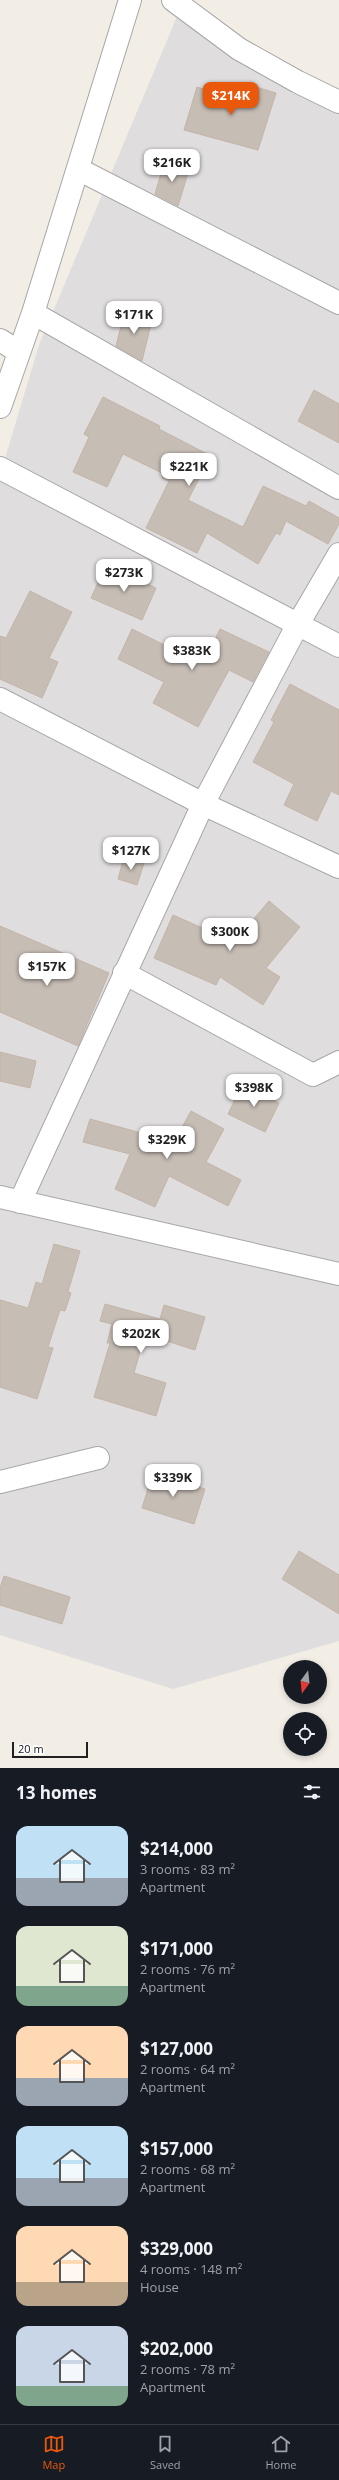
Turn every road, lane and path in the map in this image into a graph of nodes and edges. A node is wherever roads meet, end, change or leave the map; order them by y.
1 (130, 0) edge
2 (173, 0) edge
3 (339, 102) edge
4 (78, 169) junction
5 (339, 303) edge
6 (33, 313) junction
7 (0, 340) edge
8 (19, 352) junction
9 (0, 407) edge
10 (0, 468) edge
11 (339, 488) edge
12 (339, 554) edge
13 (298, 624) junction
14 (339, 646) edge
15 (0, 699) edge
16 (204, 804) junction
17 (339, 867) edge
18 (124, 973) junction
19 (339, 1062) edge
20 (10, 1200) edge
21 (339, 1274) edge
22 (98, 1458) dead end
23 (0, 1482) edge

1 - 4 street
2 - 3 street
4 - 5 street
4 - 6 street
6 - 8 street
6 - 11 street
7 - 8 street
8 - 9 street
10 - 13 street
12 - 13 street
13 - 14 street
13 - 16 street
15 - 16 street
16 - 17 street
16 - 18 street
18 - 19 street
18 - 20 street
20 - 21 street
22 - 23 street

